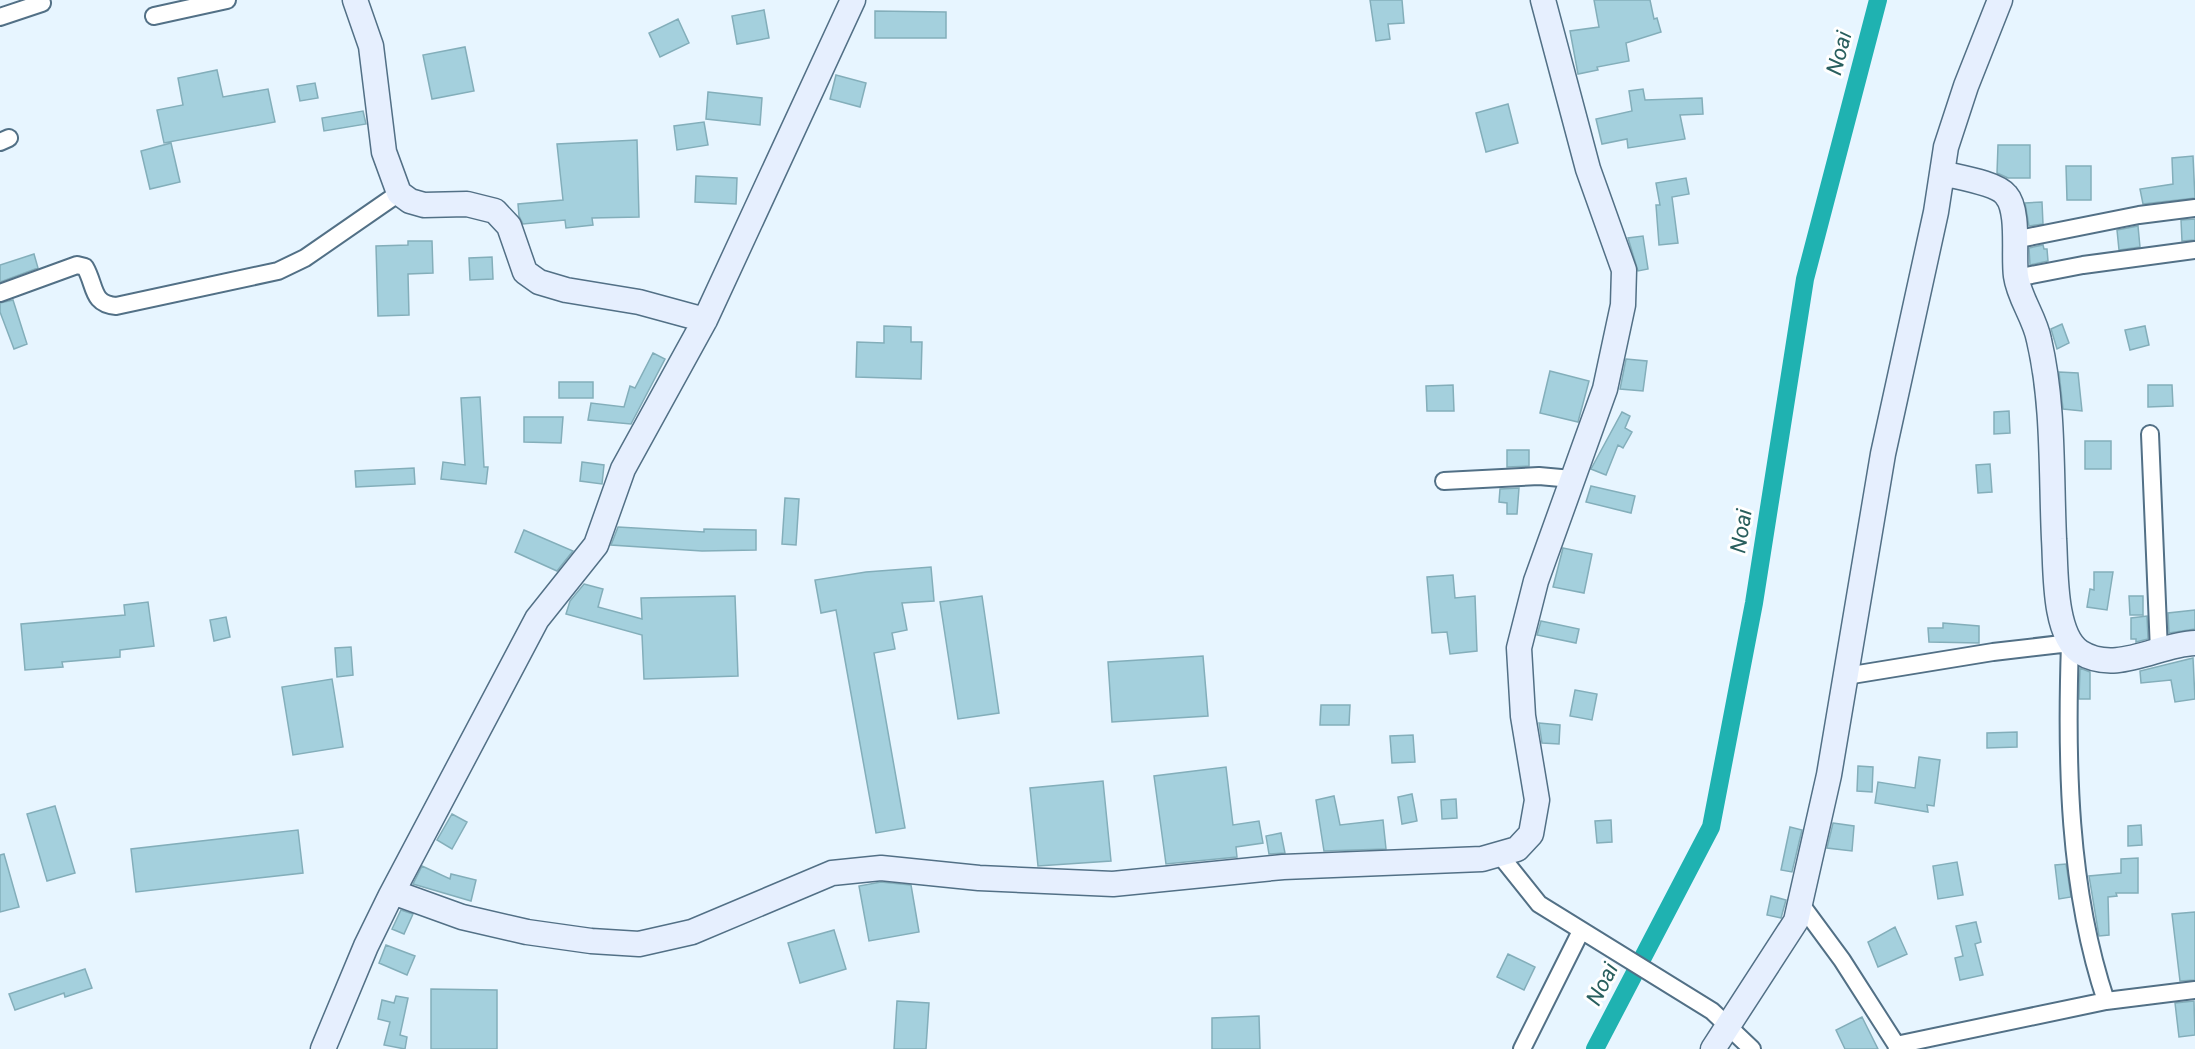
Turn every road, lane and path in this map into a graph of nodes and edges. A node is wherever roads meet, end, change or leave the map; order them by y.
1 (227, 0) edge
2 (356, 0) edge
3 (852, 0) edge
4 (1543, 0) edge
5 (2000, 0) edge
6 (42, 3) dead end
7 (154, 16) dead end
8 (0, 17) edge
9 (1942, 173) junction
10 (399, 193) junction
11 (2195, 208) edge
12 (2014, 240) junction
13 (2195, 250) edge
14 (2016, 278) junction
15 (0, 293) edge
16 (705, 320) junction
17 (2150, 434) dead end
18 (1572, 479) junction
19 (1444, 481) dead end
20 (2070, 643) junction
21 (2195, 643) edge
22 (2159, 651) junction
23 (1846, 675) junction
24 (1499, 854) junction
25 (392, 896) junction
26 (1800, 903) junction
27 (1581, 931) junction
28 (2195, 990) edge
29 (2106, 1001) junction
30 (1720, 1018) junction
31 (1898, 1047) edge
32 (323, 1049) edge
33 (1522, 1049) edge
34 (1713, 1049) edge
35 (1752, 1049) edge

1 - 7 street
2 - 10 street
3 - 16 street
4 - 18 street
5 - 9 street
6 - 8 street
9 - 12 street
9 - 23 street
10 - 15 street
10 - 16 street
11 - 12 street
12 - 14 street
13 - 14 street
14 - 20 street
16 - 25 street
17 - 22 street
18 - 19 street
18 - 24 street
20 - 22 street
20 - 23 street
20 - 29 street
21 - 22 street
23 - 26 street
24 - 25 street
24 - 27 street
25 - 32 street
26 - 30 street
26 - 31 street
27 - 30 street
27 - 33 street
28 - 29 street
29 - 31 street
30 - 34 street
30 - 35 street

